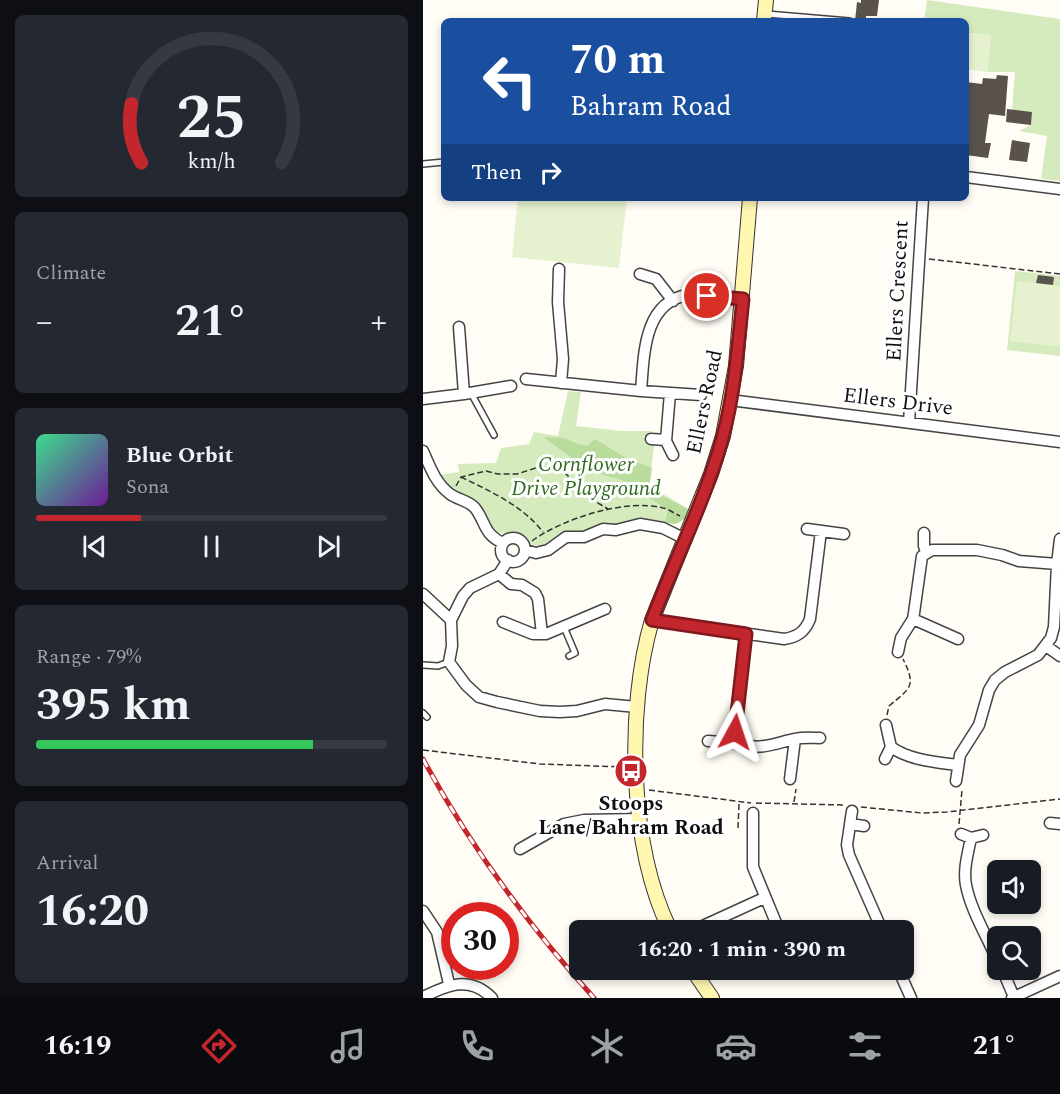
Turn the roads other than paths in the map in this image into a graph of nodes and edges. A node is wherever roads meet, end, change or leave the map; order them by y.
1 (765, 12) edge
2 (821, 18) edge
3 (441, 162) edge
4 (423, 164) edge
5 (969, 177) edge
6 (1060, 189) edge
7 (750, 201) edge
8 (923, 201) edge
9 (559, 269) dead end
10 (640, 274) dead end
11 (743, 299) junction
12 (673, 301) junction
13 (459, 327) dead end
14 (526, 379) dead end
15 (561, 383) junction
16 (511, 386) dead end
17 (641, 391) junction
18 (468, 393) junction
19 (670, 393) junction
20 (701, 395) dead end
21 (423, 399) edge
22 (730, 400) junction
23 (909, 423) junction
24 (494, 435) dead end
25 (651, 439) dead end
26 (666, 440) junction
27 (1060, 442) edge
28 (423, 451) edge
29 (673, 455) dead end
30 (428, 474) edge
31 (807, 529) dead end
32 (821, 531) junction
33 (924, 533) dead end
34 (844, 534) dead end
35 (685, 539) junction
36 (1060, 539) edge
37 (503, 543) junction
38 (525, 548) junction
39 (926, 552) junction
40 (508, 560) junction
41 (1057, 564) junction
42 (499, 574) junction
43 (423, 594) edge
44 (605, 609) dead end
45 (912, 619) junction
46 (451, 620) junction
47 (652, 620) junction
48 (503, 622) dead end
49 (564, 627) junction
50 (542, 634) junction
51 (746, 634) junction
52 (958, 639) dead end
53 (1046, 646) junction
54 (898, 652) road end
55 (569, 656) dead end
56 (1060, 656) edge
57 (449, 662) junction
58 (423, 665) edge
59 (637, 707) junction
60 (886, 725) road end
61 (820, 738) dead end
62 (795, 739) junction
63 (739, 740) junction
64 (708, 741) dead end
65 (891, 747) junction
66 (885, 759) dead end
67 (957, 765) junction
68 (791, 779) road end
69 (955, 781) road end
70 (852, 811) dead end
71 (753, 813) dead end
72 (639, 819) junction
73 (850, 824) junction
74 (864, 826) dead end
75 (740, 829) road end
76 (752, 830) junction
77 (983, 835) dead end
78 (520, 849) dead end
79 (764, 898) junction
80 (423, 910) edge
81 (666, 920) edge
82 (717, 920) edge
83 (774, 920) edge
84 (878, 920) edge
85 (987, 938) edge
86 (1060, 976) edge
87 (700, 980) edge
88 (903, 980) edge
89 (1006, 980) edge
90 (449, 984) junction
91 (423, 997) edge
92 (492, 998) edge
93 (712, 998) edge
94 (911, 998) edge
95 (1013, 998) edge

1 - 2 lane
3 - 4 lane
5 - 6 street
7 - 11 street, Ellers Road
8 - 23 street, Ellers Crescent
9 - 15 street
10 - 12 street
11 - 12 street
11 - 22 street, Ellers Road
12 - 17 street
13 - 18 street
14 - 15 street
15 - 17 street
16 - 18 street
17 - 19 street
18 - 21 street
18 - 24 lane
19 - 20 street
19 - 26 street
22 - 23 street, Ellers Drive
22 - 35 street, Ellers Road
23 - 27 street, Ellers Drive
25 - 26 street
26 - 29 street
28 - 30 street
30 - 37 street
31 - 32 street
32 - 34 street
32 - 51 street
33 - 39 street
35 - 38 street
35 - 47 street, Ellers Road
36 - 41 street
37 - 38 street
37 - 40 street
38 - 40 street
39 - 41 street
39 - 45 street
40 - 42 street
41 - 53 street
42 - 46 street
42 - 50 street
43 - 46 street
44 - 49 street
45 - 52 street
45 - 54 street
46 - 57 street
47 - 51 street
47 - 59 street, Ellers Road
48 - 50 street
49 - 50 street
49 - 55 lane
51 - 63 street
53 - 56 street
53 - 67 street
57 - 58 lane
57 - 59 street
59 - 72 street, Ellers Road
60 - 65 street
61 - 62 street
62 - 63 street
62 - 68 street
63 - 64 street
65 - 66 street
65 - 67 street
67 - 69 street
70 - 73 street
71 - 76 street
72 - 78 street
72 - 81 street, Ellers Road
73 - 74 street
73 - 84 street
75 - 76 street
76 - 79 street
77 - 85 street
79 - 82 street
79 - 83 street
80 - 90 street
86 - 95 street
87 - 93 street
88 - 94 street
89 - 95 street
90 - 91 street
90 - 92 street

